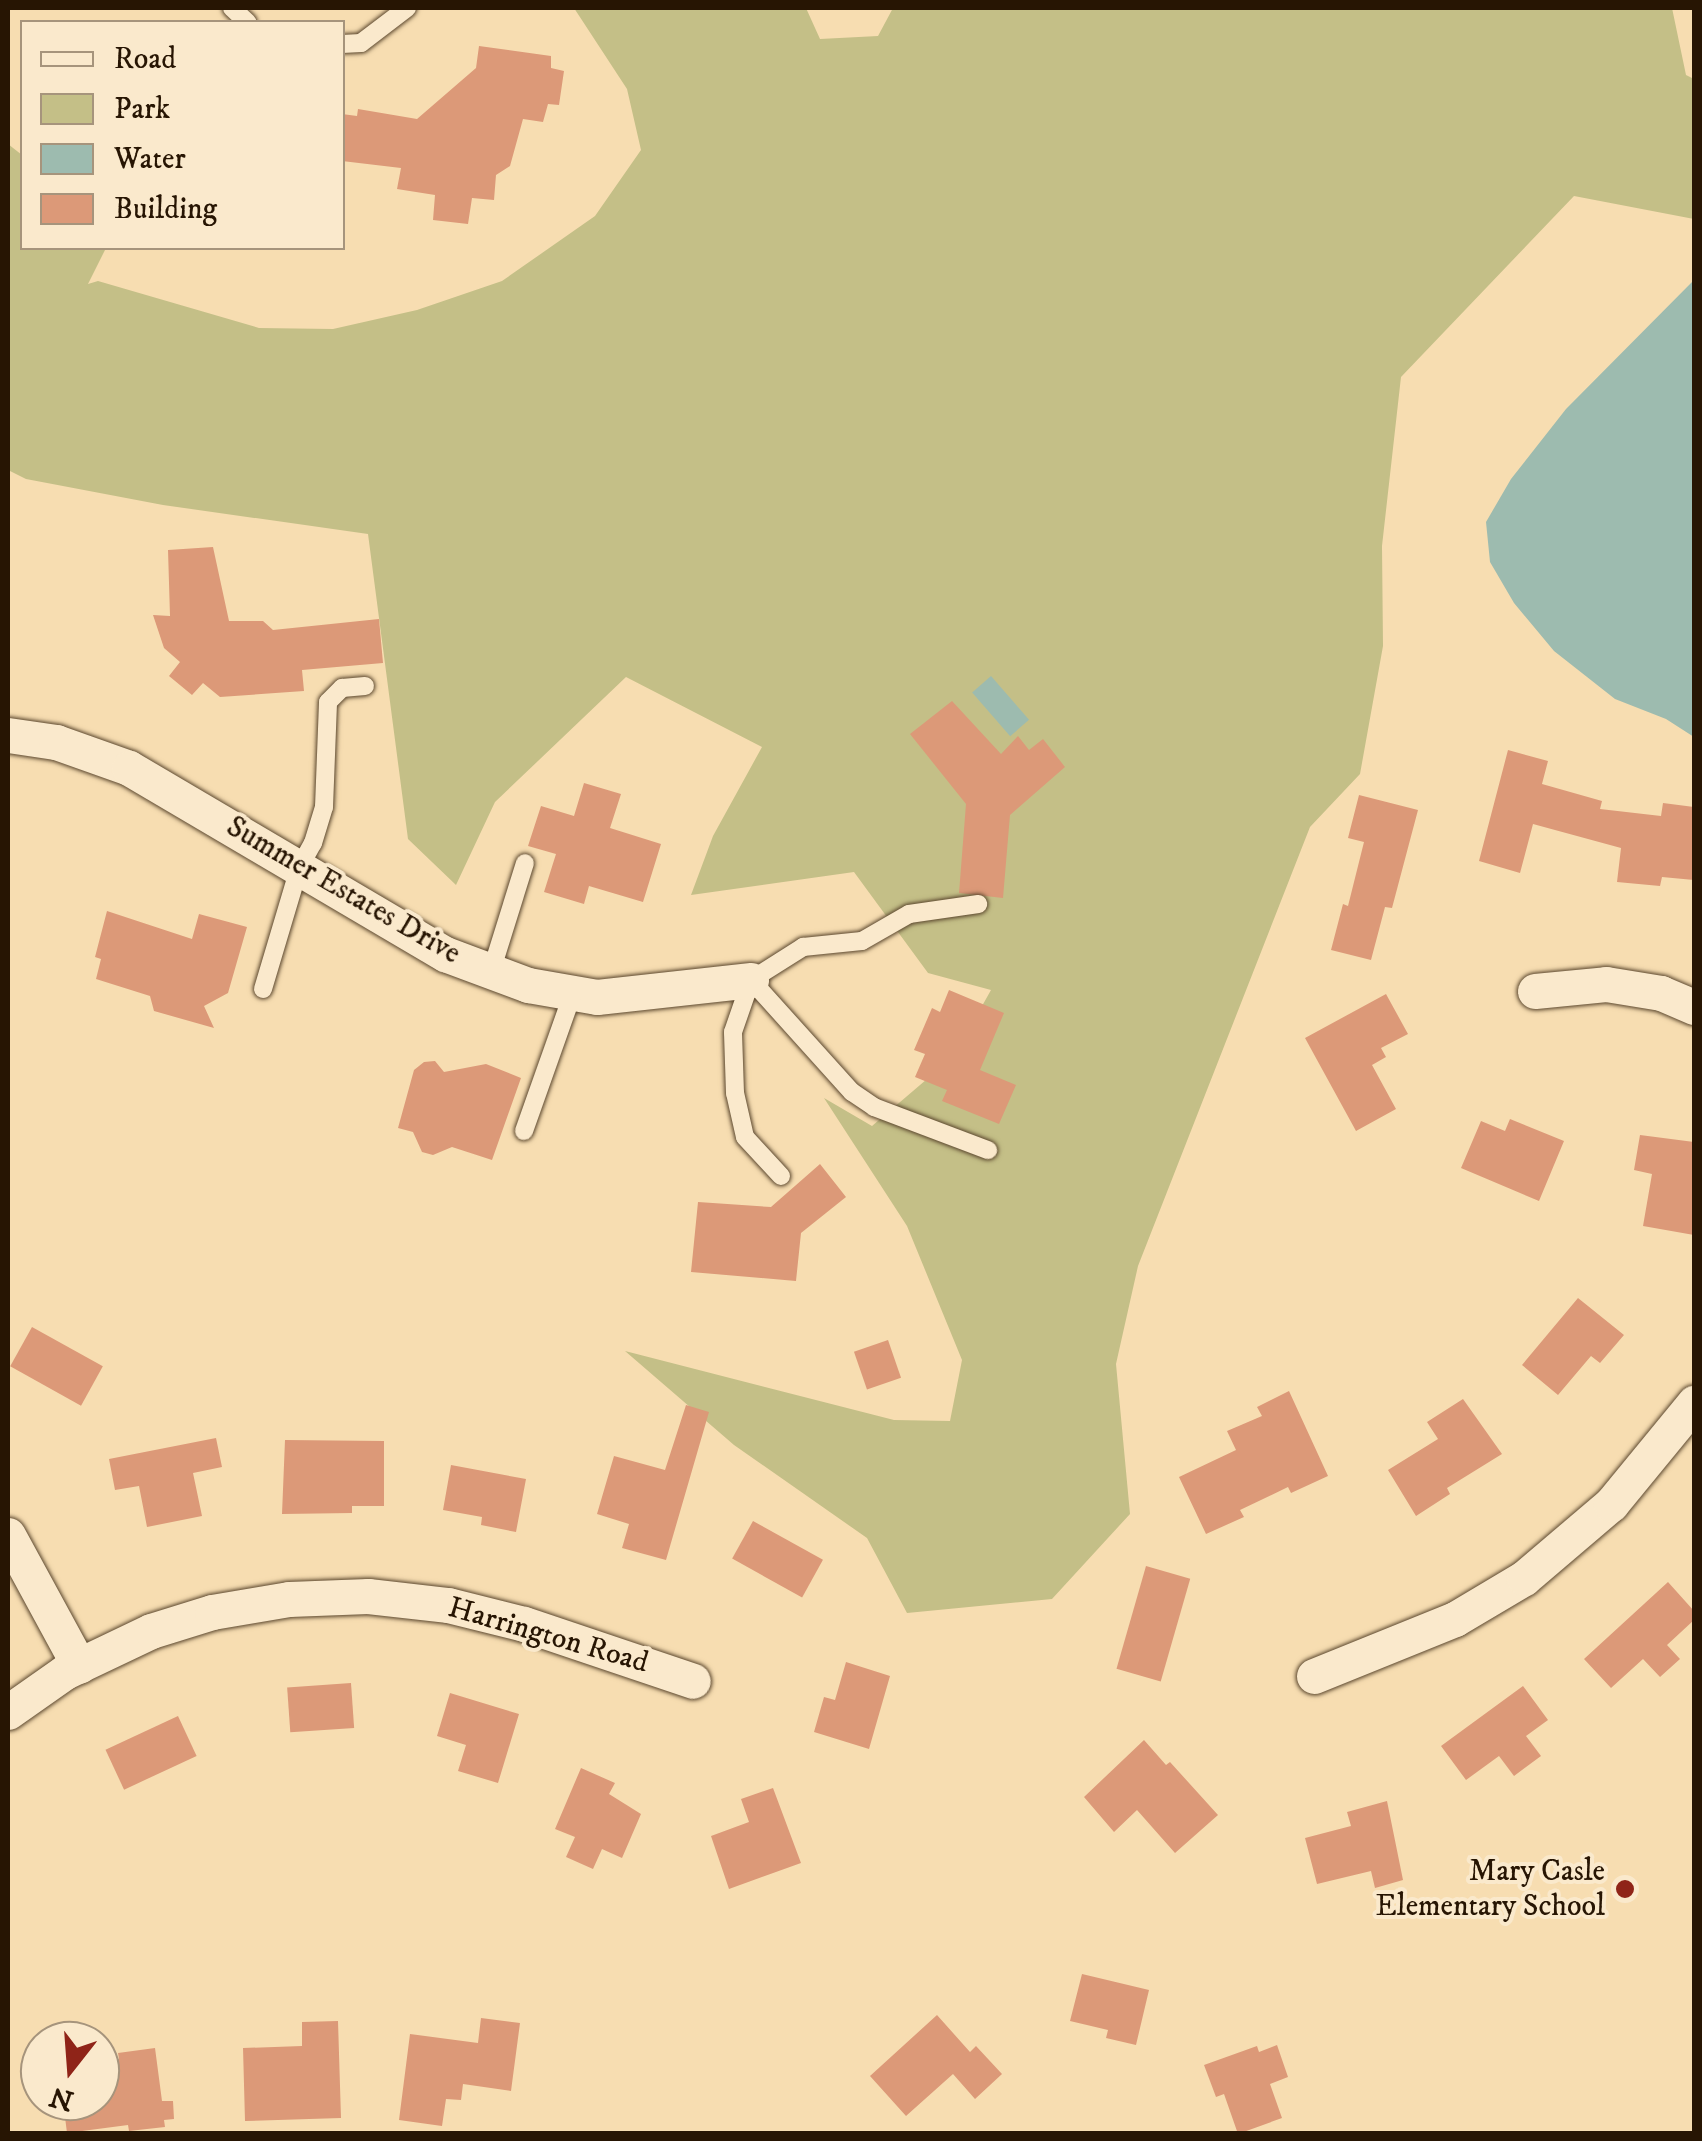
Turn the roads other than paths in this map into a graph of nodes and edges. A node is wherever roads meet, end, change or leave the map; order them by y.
1 (408, 8) edge
2 (345, 44) edge
3 (365, 686) dead end
4 (8, 735) edge
5 (524, 863) dead end
6 (299, 868) junction
7 (978, 904) dead end
8 (492, 972) junction
9 (751, 980) junction
10 (263, 989) dead end
11 (1535, 992) dead end
12 (572, 993) junction
13 (1694, 1007) edge
14 (524, 1131) dead end
15 (988, 1150) dead end
16 (781, 1176) dead end
17 (1694, 1404) edge
18 (8, 1534) edge
19 (78, 1666) junction
20 (1314, 1676) dead end
21 (694, 1680) dead end
22 (8, 1712) edge

1 - 2 lane
3 - 6 lane
4 - 6 street, Summer Estates Drive
5 - 8 lane
6 - 8 street, Summer Estates Drive
6 - 10 lane
7 - 9 lane
8 - 12 street, Summer Estates Drive
9 - 12 street, Summer Estates Drive
9 - 15 lane
9 - 16 lane
11 - 13 street
12 - 14 lane
17 - 20 street
18 - 19 street
19 - 21 street, Harrington Road
19 - 22 street, Harrington Road

